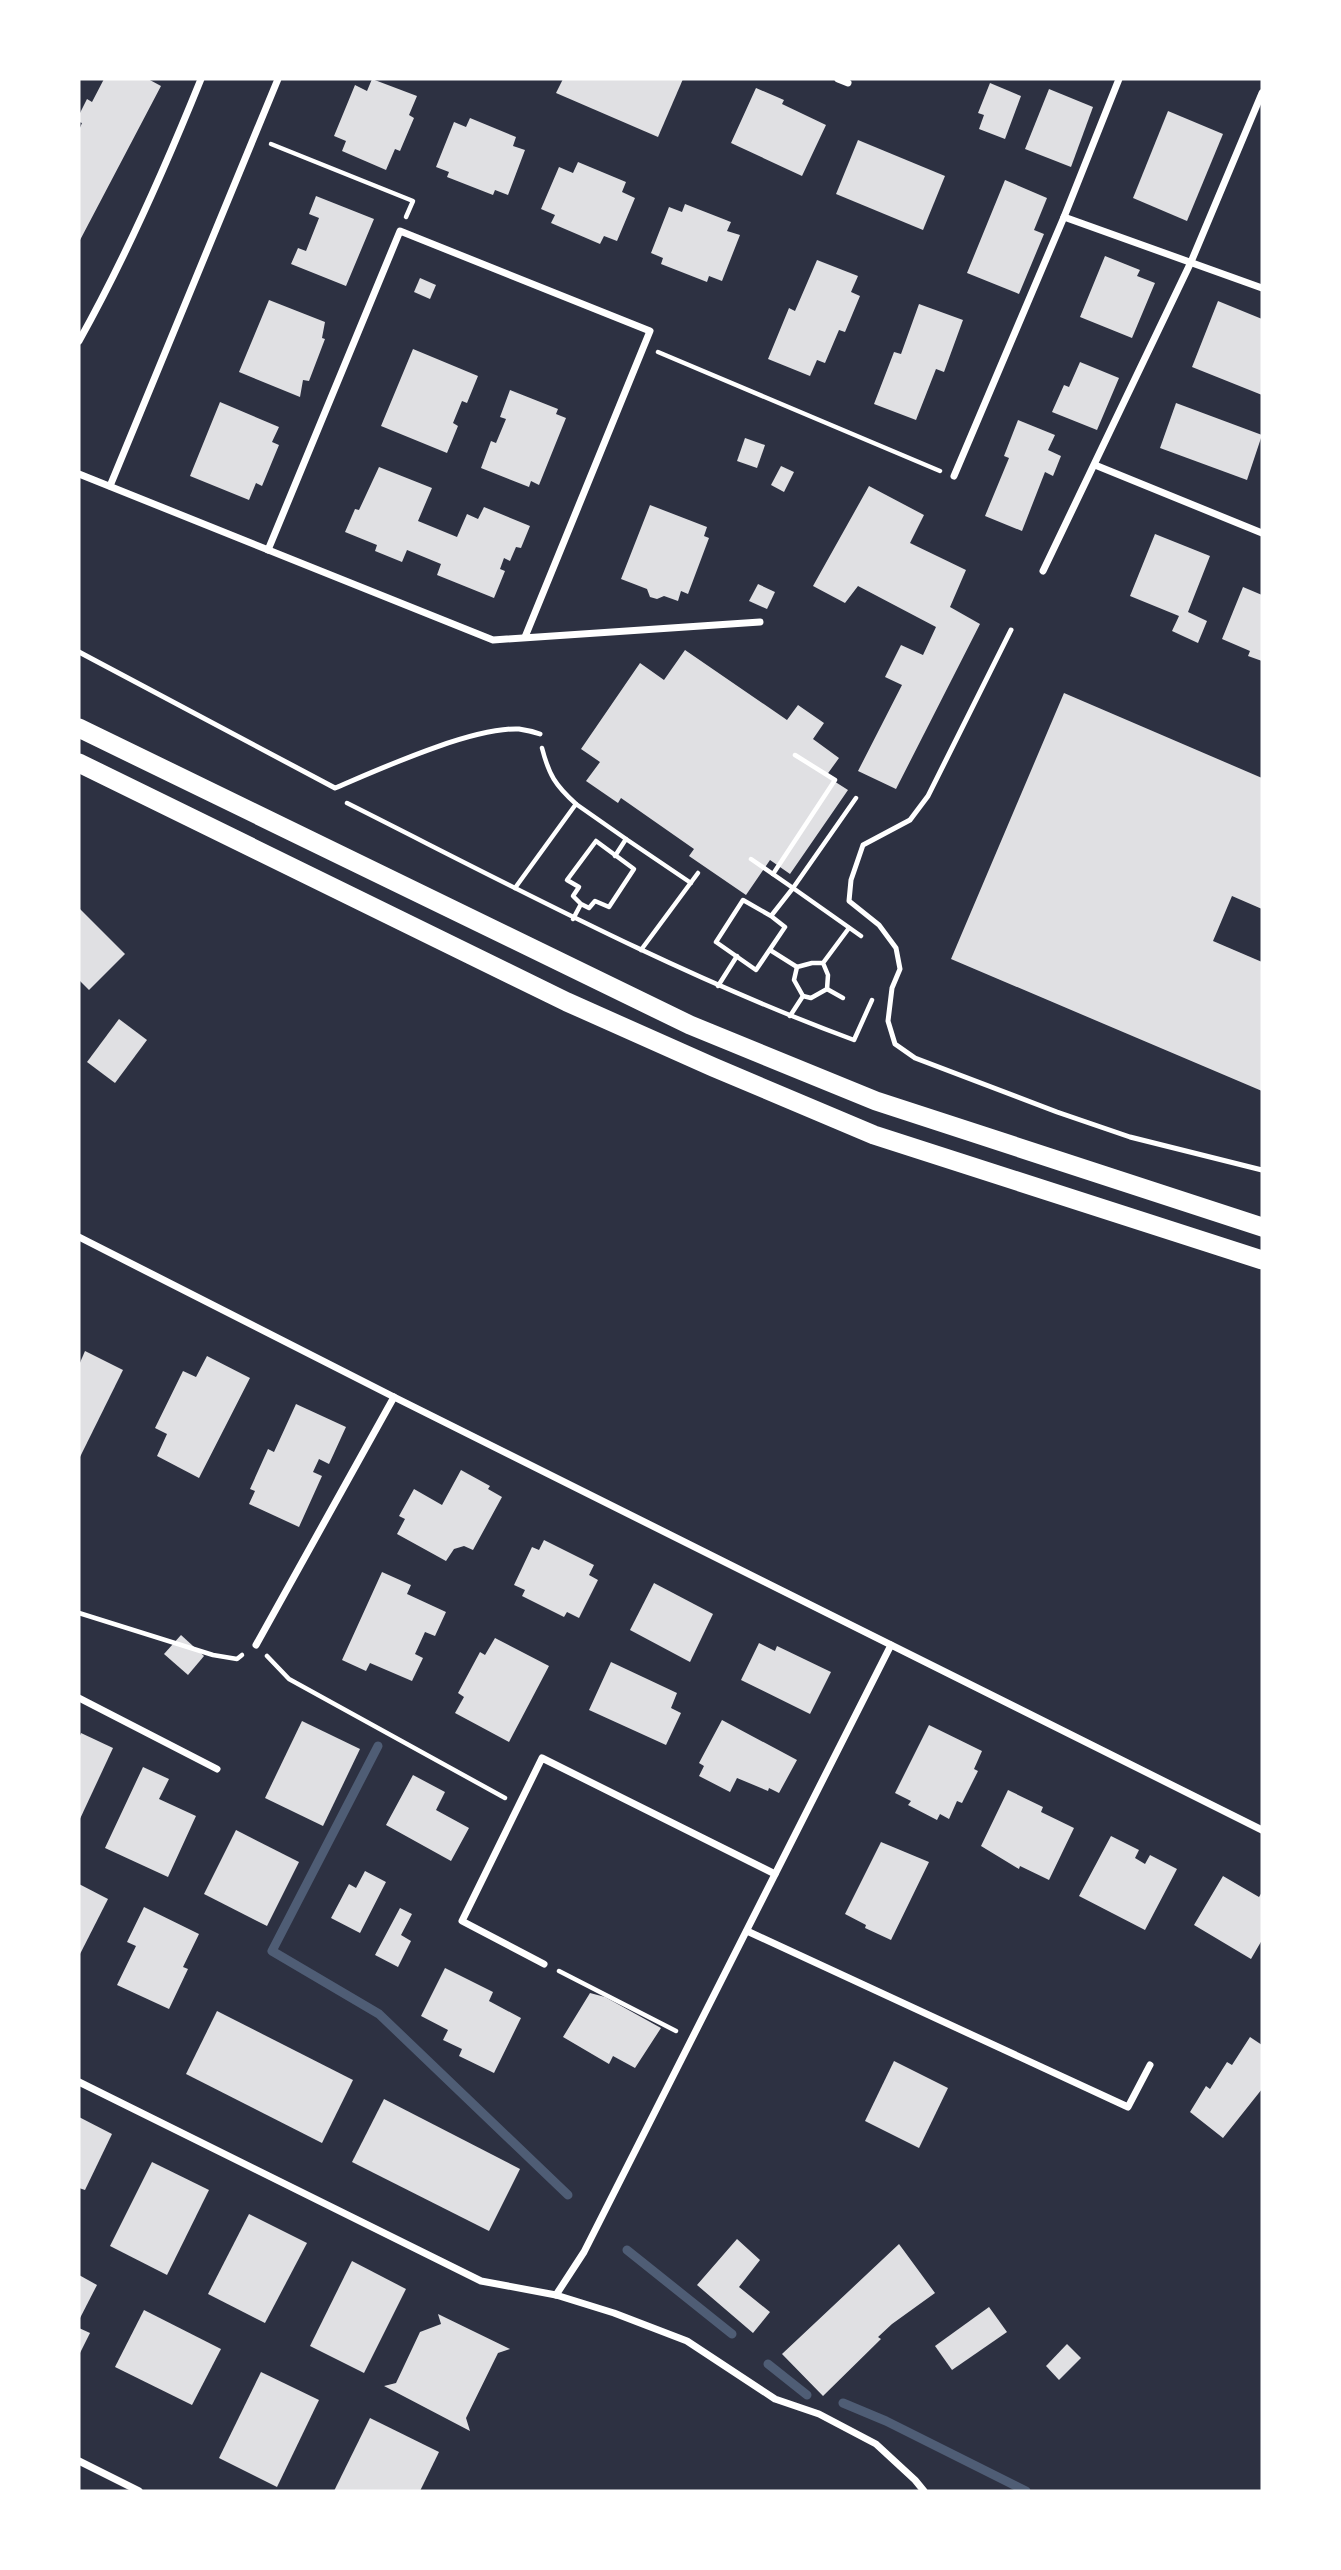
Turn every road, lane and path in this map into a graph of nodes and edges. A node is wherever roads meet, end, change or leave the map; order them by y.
1 (201, 79) edge
2 (278, 79) edge
3 (838, 79) edge
4 (1119, 79) edge
5 (848, 83) dead end
6 (1262, 93) edge
7 (254, 137) junction
8 (1063, 217) junction
9 (400, 231) junction
10 (1191, 262) junction
11 (1262, 288) edge
12 (79, 341) edge
13 (644, 346) junction
14 (1095, 465) junction
15 (79, 474) edge
16 (954, 477) joint
17 (110, 486) junction
18 (1262, 533) edge
19 (268, 550) junction
20 (1042, 571) dead end
21 (761, 622) dead end
22 (1011, 630) dead end
23 (525, 637) junction
24 (79, 652) edge
25 (79, 728) edge
26 (540, 734) dead end
27 (542, 744) dead end
28 (795, 755) dead end
29 (79, 763) edge
30 (352, 794) dead end
31 (856, 798) dead end
32 (576, 804) junction
33 (626, 839) junction
34 (615, 856) junction
35 (751, 859) dead end
36 (698, 873) dead end
37 (774, 874) junction
38 (691, 883) junction
39 (515, 888) junction
40 (793, 888) junction
41 (581, 904) junction
42 (771, 916) junction
43 (573, 919) junction
44 (849, 928) junction
45 (867, 940) dead end
46 (641, 950) junction
47 (770, 950) junction
48 (737, 956) junction
49 (824, 963) junction
50 (797, 967) junction
51 (718, 986) junction
52 (827, 989) junction
53 (875, 993) dead end
54 (803, 996) junction
55 (843, 998) dead end
56 (790, 1016) junction
57 (1262, 1170) edge
58 (1262, 1227) edge
59 (79, 1237) edge
60 (1262, 1260) edge
61 (394, 1398) junction
62 (79, 1613) edge
63 (256, 1645) junction
64 (891, 1645) junction
65 (79, 1698) edge
66 (217, 1769) dead end
67 (518, 1805) junction
68 (1262, 1830) edge
69 (775, 1874) junction
70 (747, 1931) junction
71 (544, 1964) joint
72 (692, 2039) junction
73 (1150, 2065) dead end
74 (79, 2082) edge
75 (556, 2295) junction
76 (79, 2461) edge
77 (139, 2491) edge
78 (923, 2491) edge

1 - 12 street
2 - 7 street
3 - 5 street
4 - 8 street
6 - 10 street
7 - 9 path
7 - 17 street
8 - 10 street
8 - 16 street
9 - 13 street
9 - 19 street
10 - 11 street
10 - 14 street
13 - 16 path
13 - 23 street
14 - 18 street
14 - 20 street
15 - 17 street
17 - 19 street
19 - 23 street
21 - 23 street
22 - 57 lane
24 - 26 lane
25 - 58 highway
27 - 32 path
28 - 37 path
29 - 60 highway
30 - 39 path
31 - 40 path
32 - 33 path
32 - 39 path
33 - 34 path
33 - 38 path
34 - 41 path
34 - 41 path
35 - 37 path
36 - 38 path
37 - 40 path
38 - 46 path
39 - 43 path
40 - 42 path
40 - 44 path
41 - 43 path
42 - 47 path
42 - 48 path
43 - 46 path
44 - 45 path
44 - 49 path
46 - 51 path
47 - 48 path
47 - 50 path
48 - 51 path
49 - 50 path
49 - 52 path
50 - 54 path
51 - 56 path
52 - 54 path
52 - 55 path
53 - 56 path
54 - 56 path
59 - 61 street
61 - 63 street
61 - 64 street
62 - 63 path
63 - 67 path
64 - 68 street
64 - 69 street
65 - 66 street
67 - 69 street
67 - 71 street
69 - 70 street
70 - 72 street
70 - 73 street
71 - 72 path
72 - 75 street
74 - 75 street
75 - 78 street
76 - 77 street

